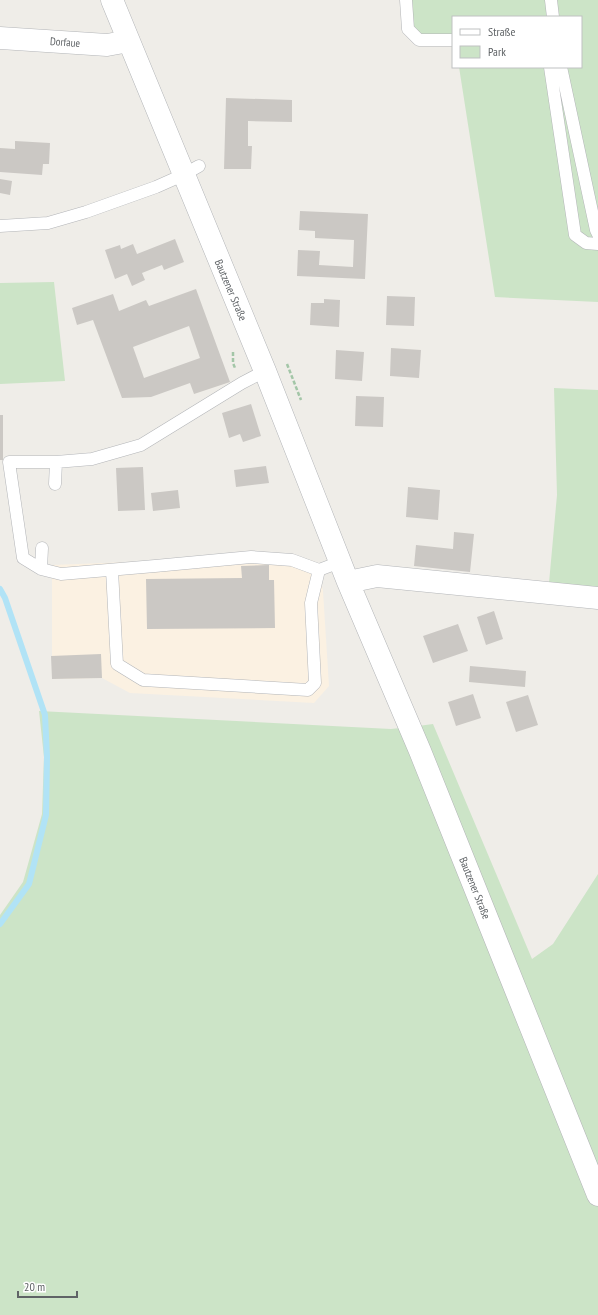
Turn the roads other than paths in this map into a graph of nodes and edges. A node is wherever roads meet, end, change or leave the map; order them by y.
1 (112, 0) edge
2 (406, 0) edge
3 (551, 0) edge
4 (553, 16) edge
5 (0, 38) edge
6 (452, 40) edge
7 (129, 41) junction
8 (550, 68) edge
9 (561, 68) edge
10 (191, 171) junction
11 (0, 226) edge
12 (598, 234) edge
13 (598, 244) edge
14 (265, 371) junction
15 (56, 462) junction
16 (55, 484) dead end
17 (42, 548) dead end
18 (340, 562) junction
19 (41, 569) junction
20 (112, 570) junction
21 (319, 570) junction
22 (348, 582) junction
23 (598, 598) edge
24 (598, 1195) edge

1 - 7 street, Bautzener Straße
2 - 6 lane
3 - 4 lane
5 - 7 street, Dorfaue
7 - 10 street, Bautzener Straße
8 - 13 lane
9 - 12 lane
10 - 11 lane
10 - 14 street, Bautzener Straße
14 - 15 lane
14 - 18 street, Bautzener Straße
15 - 16 lane
15 - 19 lane
17 - 19 lane
18 - 21 lane
18 - 22 street, Bautzener Straße
19 - 20 lane
20 - 21 lane
20 - 21 lane
22 - 23 street
22 - 24 street, Bautzener Straße

